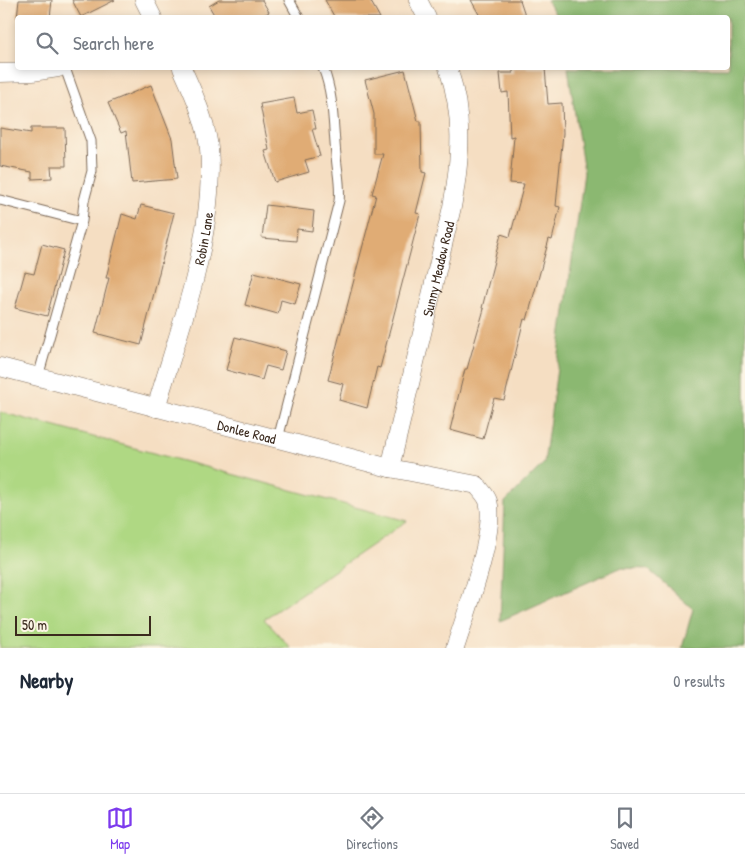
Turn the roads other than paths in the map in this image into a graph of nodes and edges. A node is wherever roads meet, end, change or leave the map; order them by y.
1 (144, 0) edge
2 (289, 0) edge
3 (418, 0) edge
4 (151, 15) edge
5 (297, 15) edge
6 (426, 15) edge
7 (45, 70) edge
8 (66, 70) edge
9 (183, 70) edge
10 (324, 70) edge
11 (449, 70) edge
12 (0, 73) edge
13 (0, 200) edge
14 (82, 221) junction
15 (0, 367) edge
16 (38, 377) junction
17 (156, 408) junction
18 (278, 439) junction
19 (390, 468) junction
20 (455, 648) edge

1 - 4 street
2 - 5 lane
3 - 6 street
7 - 12 street
8 - 14 lane
9 - 17 street, Robin Lane
10 - 18 lane
11 - 19 street, Sunny Meadow Road
13 - 14 lane
14 - 16 lane
15 - 16 street, Donlee Road
16 - 17 street, Donlee Road
17 - 18 street, Donlee Road
18 - 19 street, Donlee Road
19 - 20 street, Donlee Road

